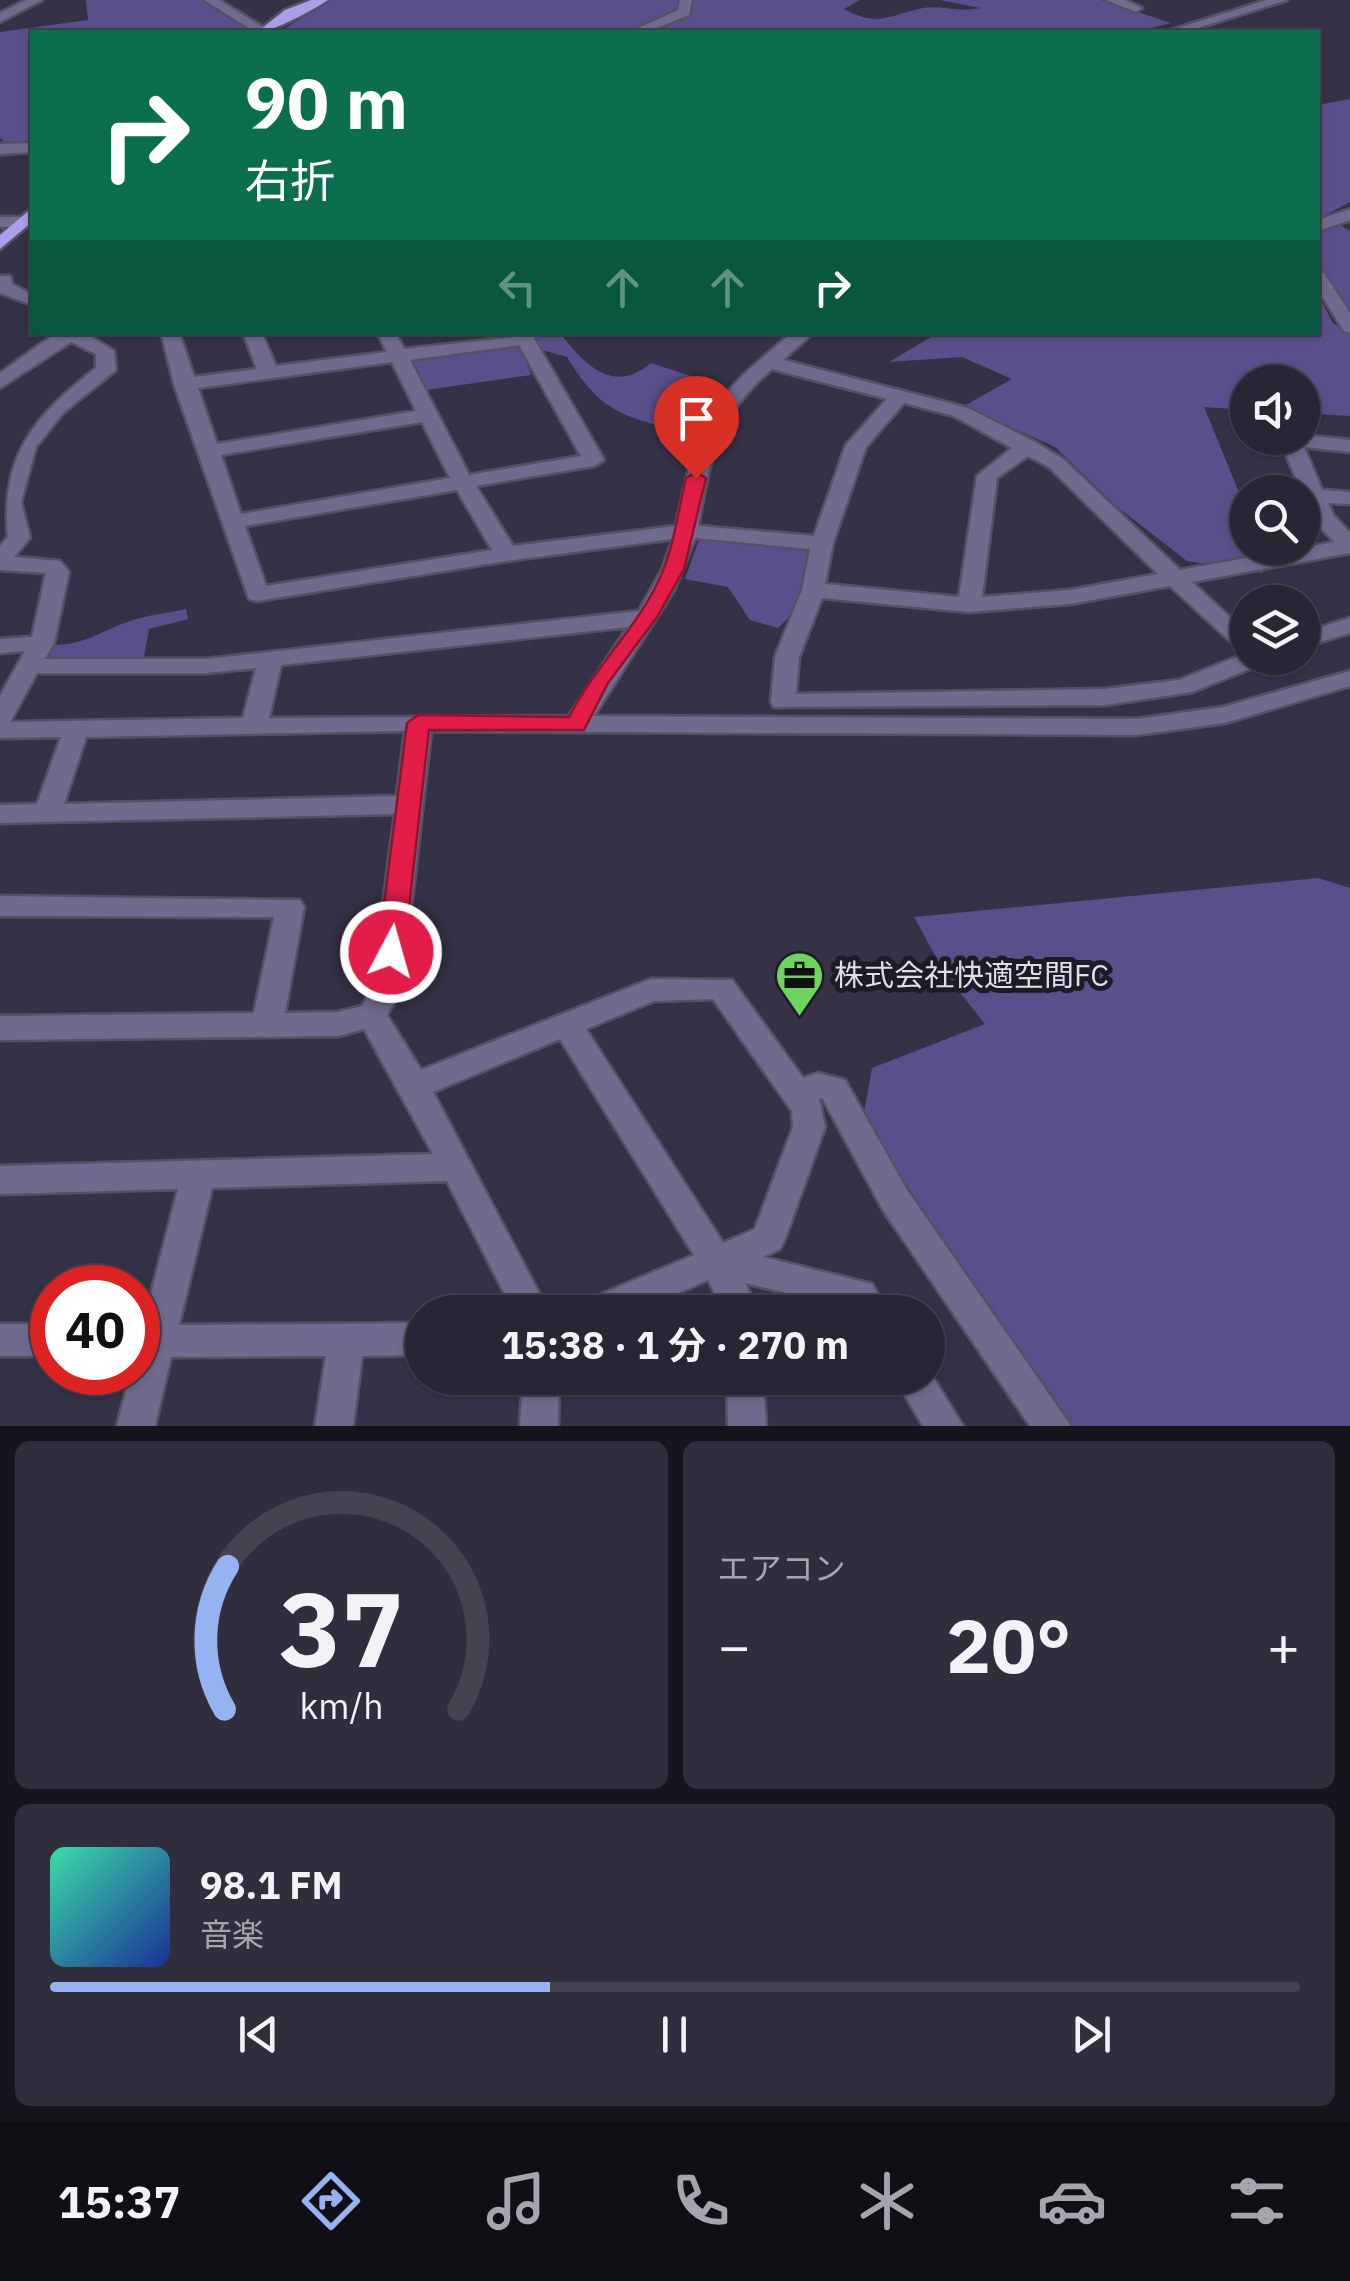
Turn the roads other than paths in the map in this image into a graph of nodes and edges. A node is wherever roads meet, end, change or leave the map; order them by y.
1 (36, 0) edge
2 (210, 0) edge
3 (322, 0) edge
4 (686, 0) edge
5 (1112, 0) edge
6 (1280, 0) edge
7 (1136, 8) dead end
8 (0, 18) edge
9 (261, 30) edge
10 (267, 30) edge
11 (642, 30) edge
12 (1179, 30) edge
13 (30, 148) edge
14 (4, 152) edge
15 (1350, 214) edge
16 (28, 218) edge
17 (0, 222) edge
18 (1320, 225) edge
19 (0, 244) edge
20 (30, 278) edge
21 (2, 280) edge
22 (1320, 280) edge
23 (30, 299) edge
24 (1350, 326) edge
25 (70, 335) edge
26 (73, 335) edge
27 (171, 335) edge
28 (253, 335) edge
29 (388, 335) edge
30 (800, 335) edge
31 (397, 353) junction
32 (769, 362) junction
33 (268, 372) junction
34 (0, 382) edge
35 (184, 384) junction
36 (902, 394) junction
37 (428, 415) junction
38 (1320, 443) edge
39 (1028, 446) junction
40 (1350, 446) edge
41 (210, 451) junction
42 (462, 482) junction
43 (1320, 497) edge
44 (1350, 498) edge
45 (1320, 513) edge
46 (236, 520) junction
47 (685, 531) junction
48 (822, 543) junction
49 (1350, 545) edge
50 (506, 554) junction
51 (0, 561) edge
52 (1172, 576) junction
53 (813, 590) junction
54 (969, 606) junction
55 (647, 617) junction
56 (1350, 625) edge
57 (1230, 631) edge
58 (1320, 635) edge
59 (42, 643) junction
60 (0, 646) edge
61 (270, 660) junction
62 (28, 666) junction
63 (1230, 668) edge
64 (1350, 678) edge
65 (0, 718) edge
66 (418, 723) junction
67 (576, 725) junction
68 (254, 726) junction
69 (0, 730) edge
70 (76, 730) junction
71 (408, 805) junction
72 (47, 812) junction
73 (0, 814) edge
74 (0, 906) edge
75 (372, 1015) junction
76 (567, 1025) junction
77 (266, 1026) junction
78 (0, 1028) edge
79 (414, 1086) junction
80 (797, 1093) junction
81 (456, 1167) junction
82 (198, 1176) junction
83 (0, 1180) edge
84 (716, 1261) junction
85 (523, 1295) edge
86 (637, 1295) edge
87 (733, 1295) edge
88 (860, 1295) edge
89 (160, 1299) edge
90 (405, 1338) edge
91 (0, 1340) edge
92 (30, 1340) edge
93 (346, 1340) junction
94 (160, 1341) edge
95 (140, 1395) edge
96 (541, 1395) edge
97 (746, 1395) edge
98 (924, 1395) edge
99 (136, 1426) edge
100 (334, 1426) edge
101 (539, 1426) edge
102 (747, 1426) edge
103 (944, 1426) edge
104 (1052, 1426) edge

1 - 8 street
2 - 9 street
3 - 10 main road
4 - 11 street
5 - 7 street
6 - 12 street
13 - 14 street
15 - 18 street
16 - 17 street
16 - 19 main road
20 - 21 street
21 - 23 street
22 - 24 street
25 - 34 street
26 - 51 street
27 - 35 street
28 - 33 street
29 - 31 street
30 - 32 street
31 - 33 street
31 - 37 street
31 - 42 street
32 - 36 street
32 - 47 street
33 - 35 street
35 - 41 street
36 - 39 street
36 - 48 street
37 - 41 street
37 - 42 street
38 - 40 street
39 - 52 street
39 - 54 street
41 - 46 street
42 - 46 street
42 - 50 street
43 - 44 street
45 - 49 street
46 - 50 street
47 - 48 street
47 - 50 street
47 - 55 street
48 - 53 street
49 - 52 street
51 - 59 street
52 - 54 street
52 - 57 street
53 - 54 street
53 - 63 street
55 - 61 street
55 - 67 street
56 - 58 street
59 - 60 street
59 - 62 street
61 - 62 street
61 - 68 street
62 - 65 street
64 - 67 street
66 - 67 street
66 - 68 street
66 - 71 street
68 - 70 street
69 - 70 street
70 - 72 street
71 - 72 street
71 - 75 street
72 - 73 street
74 - 77 street
75 - 77 street
75 - 79 street
76 - 79 street
76 - 80 street
76 - 84 street
77 - 78 street
79 - 81 street
80 - 84 street
80 - 104 street
81 - 82 street
81 - 85 street
82 - 83 street
82 - 89 street
84 - 86 street
84 - 87 street
84 - 88 street
90 - 93 street
91 - 92 street
93 - 94 street
93 - 100 street
95 - 99 street
96 - 101 street
97 - 102 street
98 - 103 street

